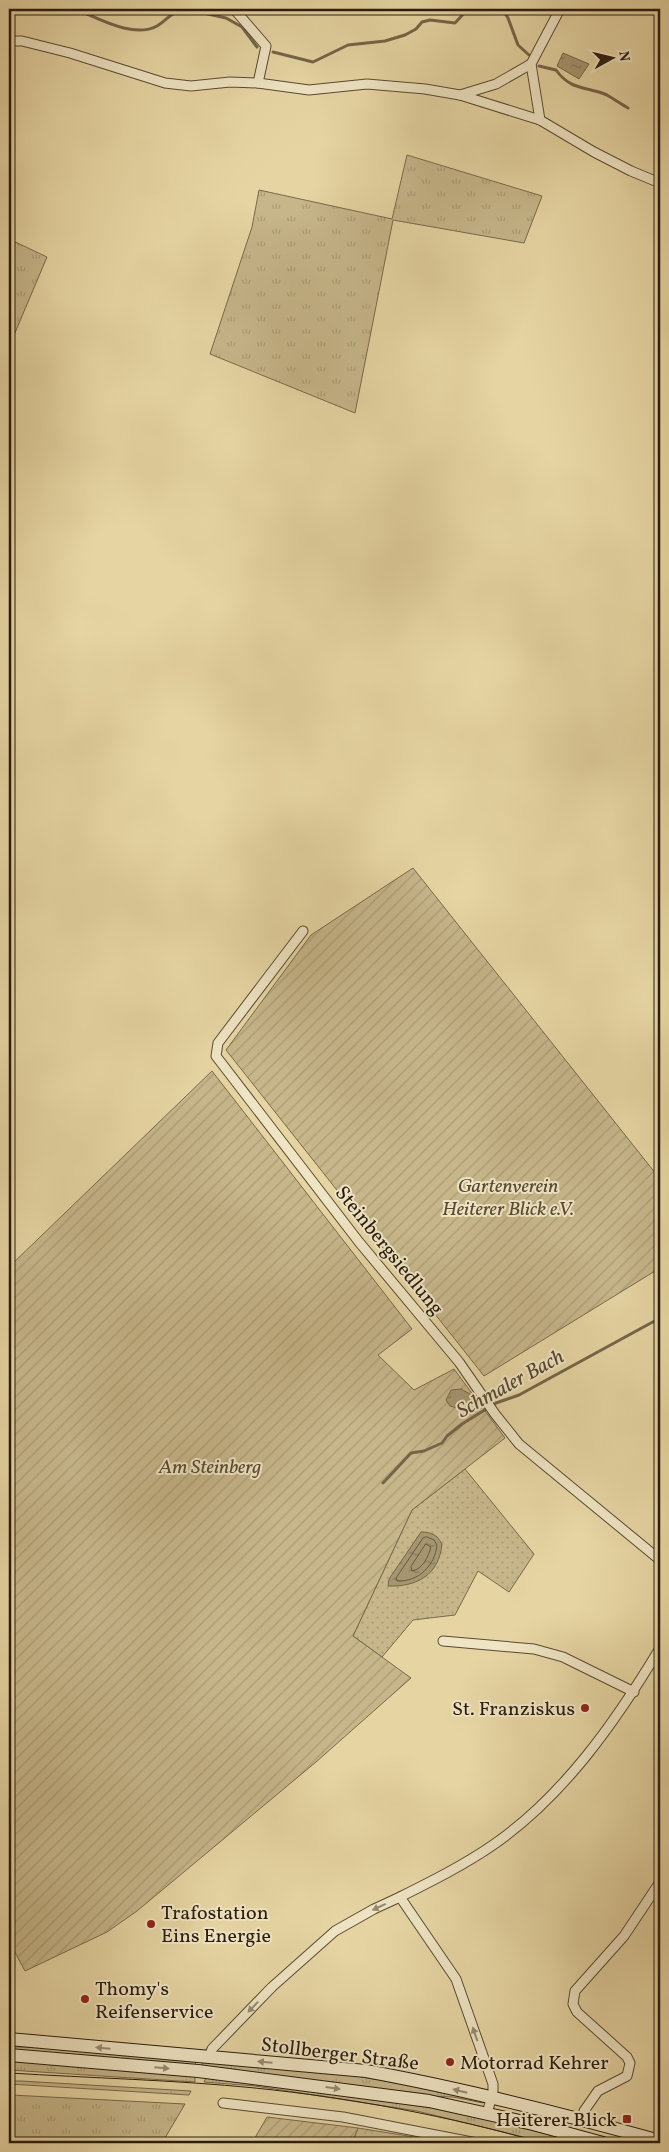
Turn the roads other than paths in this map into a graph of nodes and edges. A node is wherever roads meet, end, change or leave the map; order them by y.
1 (234, 9) edge
2 (560, 9) edge
3 (9, 41) edge
4 (532, 64) junction
5 (258, 83) junction
6 (460, 95) junction
7 (540, 120) junction
8 (660, 183) edge
9 (303, 931) dead end
10 (660, 1560) edge
11 (443, 1641) dead end
12 (660, 1648) edge
13 (634, 1692) junction
14 (660, 1882) edge
15 (400, 1897) junction
16 (9, 2039) edge
17 (9, 2055) edge
18 (210, 2057) junction
19 (492, 2098) junction
20 (223, 2103) dead end
21 (487, 2114) junction
22 (582, 2119) junction
23 (660, 2140) edge
24 (477, 2143) edge
25 (603, 2143) edge

1 - 5 street
2 - 4 street
3 - 5 street
4 - 6 street
4 - 7 street
5 - 6 street
6 - 7 street
7 - 8 street
9 - 10 street, Steinbergsiedlung
11 - 13 street
12 - 13 street
13 - 15 street
14 - 22 street
15 -> 18 street
19 -> 15 street
18 -> 16 main road, Stollberger Straße
17 -> 21 main road, Stollberger Straße
19 -> 18 main road, Stollberger Straße
19 - 21 street
19 - 22 main road, Stollberger Straße
20 - 24 street
21 - 25 main road, Stollberger Straße
22 - 23 main road, Stollberger Straße

